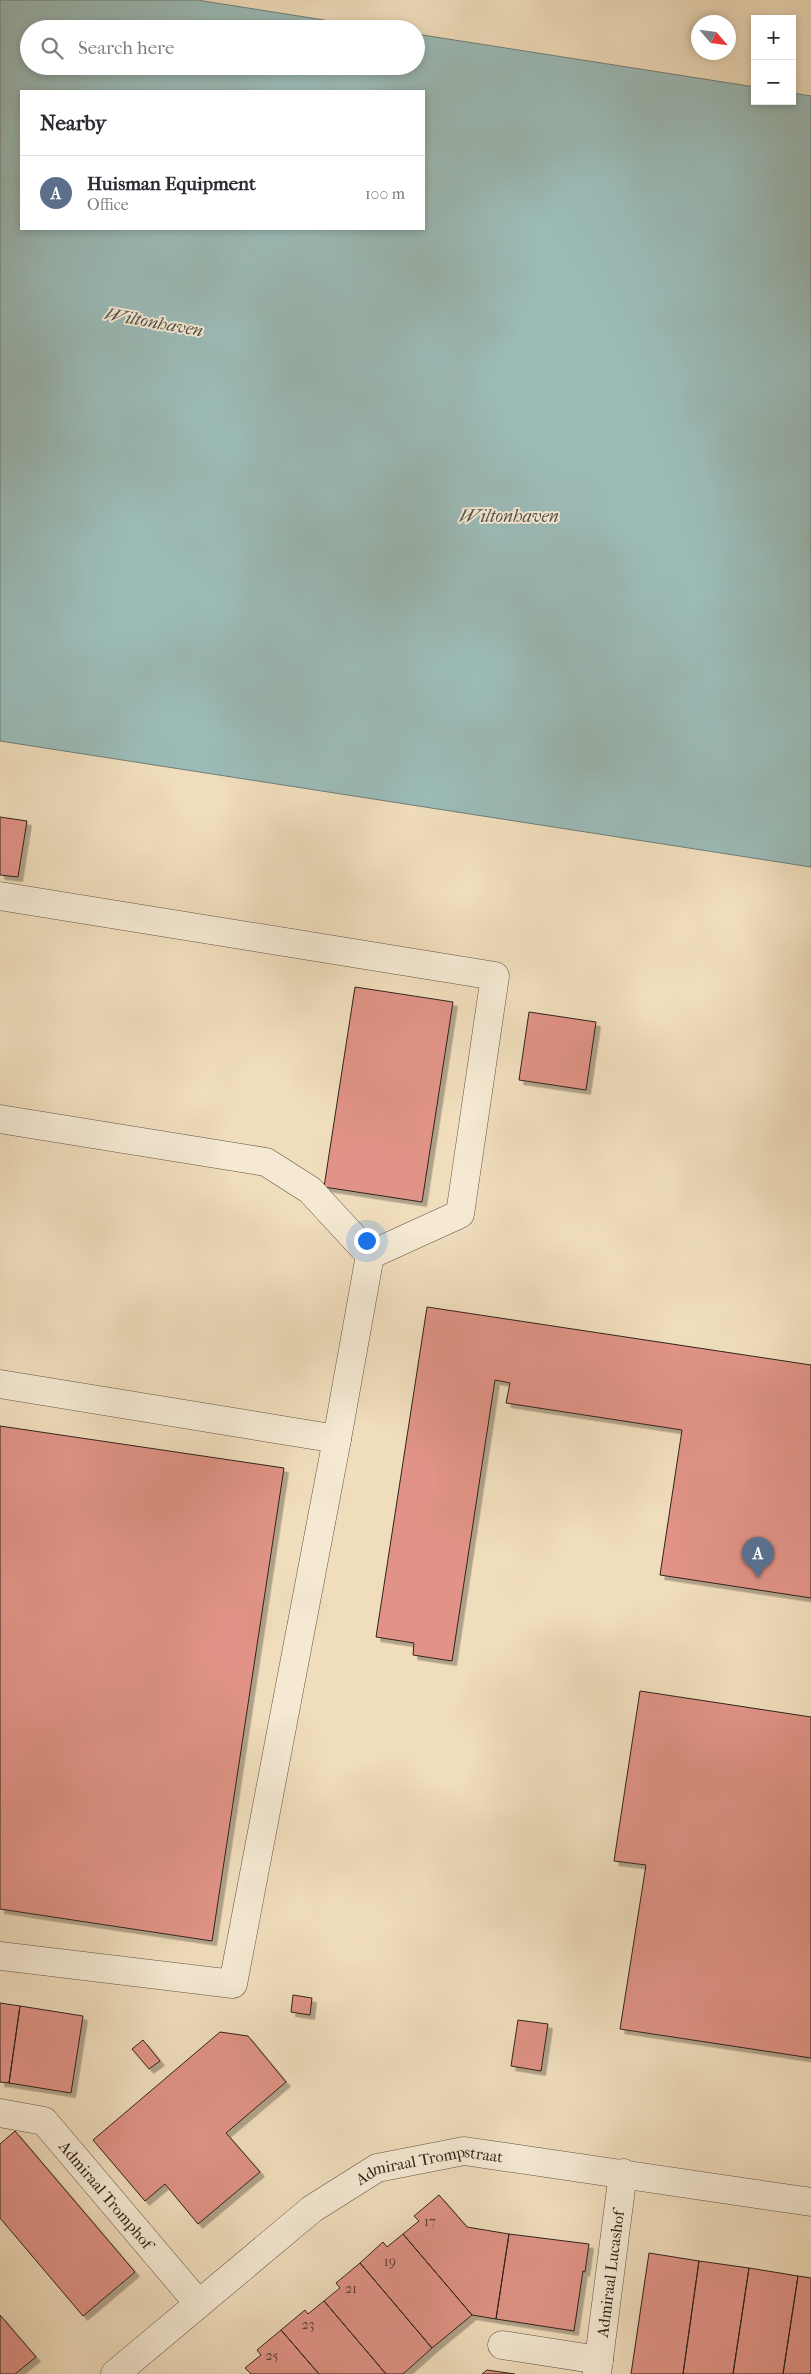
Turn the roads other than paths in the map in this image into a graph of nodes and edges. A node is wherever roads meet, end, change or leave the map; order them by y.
1 (0, 896) edge
2 (0, 1119) edge
3 (370, 1255) junction
4 (0, 1384) edge
5 (337, 1439) junction
6 (0, 1956) edge
7 (0, 2113) edge
8 (624, 2173) junction
9 (811, 2202) edge
10 (198, 2304) junction
11 (502, 2345) dead end
12 (598, 2367) edge
13 (115, 2374) edge

1 - 3 street
2 - 3 street
3 - 5 street
4 - 5 street
5 - 6 street
7 - 10 street, Admiraal Tromphof
8 - 9 street, Admiraal Trompstraat
8 - 10 street, Admiraal Trompstraat
8 - 12 street, Admiraal Lucashof
10 - 13 street, Admiraal Trompstraat
11 - 12 street

